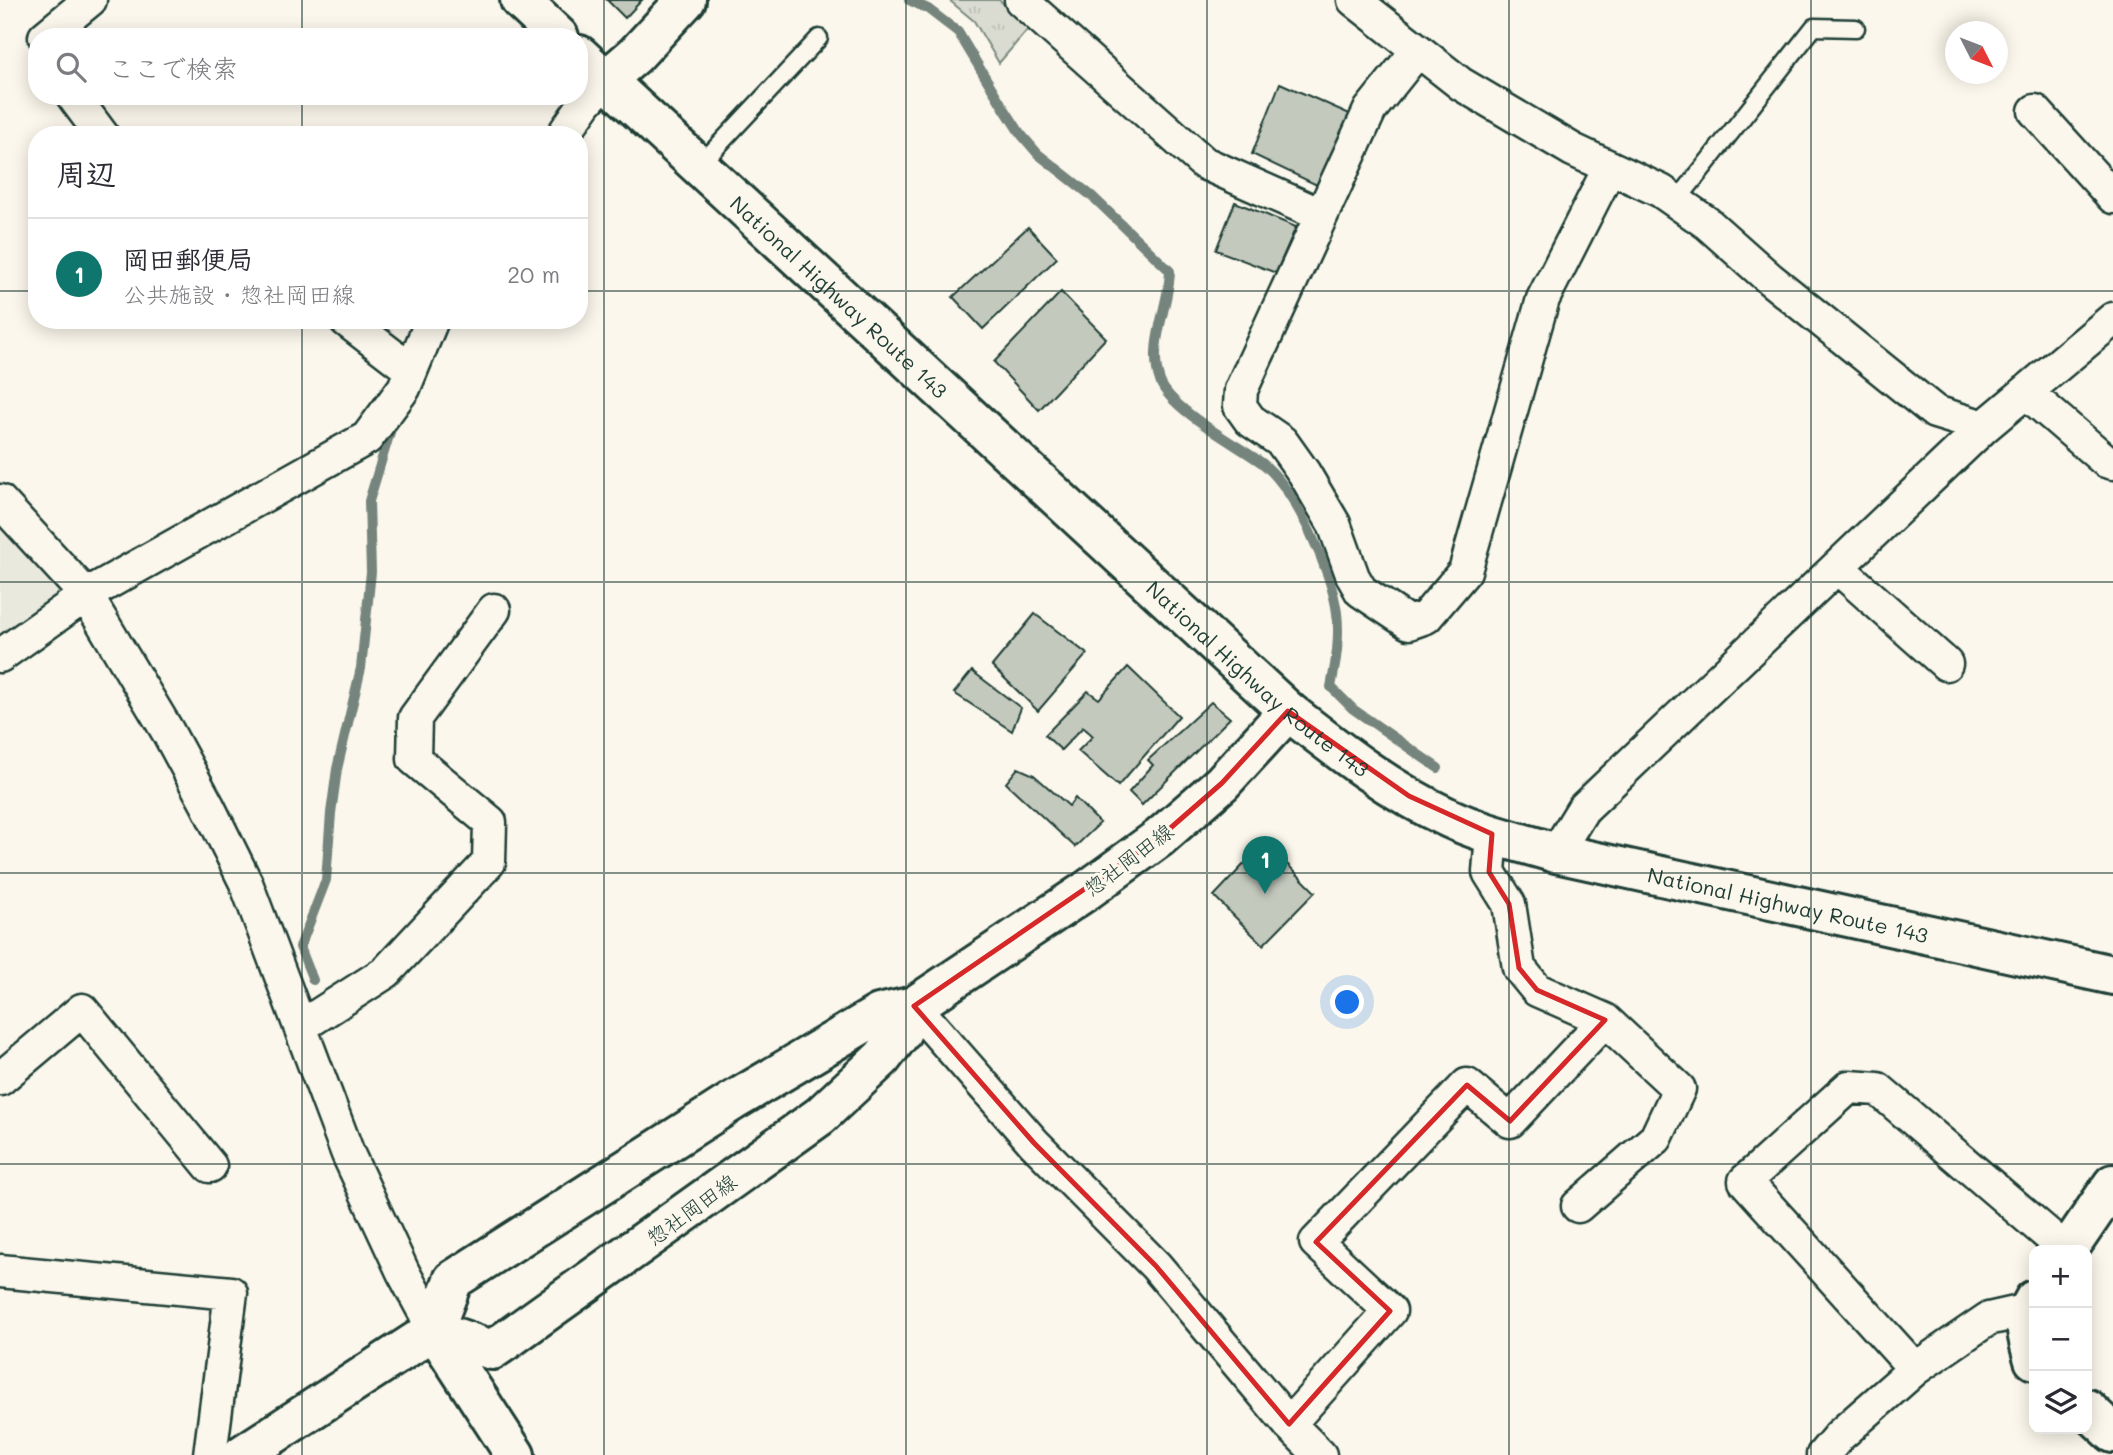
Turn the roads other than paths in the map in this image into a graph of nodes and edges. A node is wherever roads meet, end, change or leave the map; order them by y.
1 (90, 0) edge
2 (520, 0) edge
3 (685, 0) edge
4 (1021, 0) edge
5 (1354, 0) edge
6 (1856, 27) dead end
7 (56, 28) edge
8 (550, 28) edge
9 (820, 38) dead end
10 (1418, 50) junction
11 (593, 68) edge
12 (588, 92) edge
13 (80, 105) edge
14 (584, 105) edge
15 (2035, 111) dead end
16 (96, 126) edge
17 (569, 126) edge
18 (699, 166) junction
19 (1610, 167) junction
20 (2113, 197) edge
21 (1676, 202) junction
22 (1321, 215) junction
23 (2113, 319) edge
24 (358, 329) edge
25 (428, 329) edge
26 (411, 370) junction
27 (2027, 393) junction
28 (1984, 427) junction
29 (2113, 463) edge
30 (0, 501) edge
31 (1837, 567) junction
32 (86, 595) junction
33 (495, 610) dead end
34 (0, 656) edge
35 (1946, 664) dead end
36 (1288, 711) junction
37 (1492, 834) junction
38 (1556, 853) junction
39 (2113, 975) edge
40 (915, 1006) junction
41 (1605, 1020) junction
42 (300, 1027) junction
43 (0, 1079) edge
44 (211, 1166) dead end
45 (2113, 1184) edge
46 (1578, 1206) dead end
47 (2061, 1245) edge
48 (2070, 1245) edge
49 (0, 1270) edge
50 (2029, 1306) edge
51 (2029, 1316) edge
52 (434, 1330) junction
53 (2029, 1342) edge
54 (1915, 1369) junction
55 (2092, 1414) edge
56 (1289, 1424) junction
57 (2113, 1433) edge
58 (210, 1455) edge
59 (242, 1455) edge
60 (515, 1455) edge
61 (1320, 1455) edge
62 (1823, 1455) edge

1 - 7 street
2 - 8 main road
3 - 11 main road
4 - 22 street
5 - 10 street
6 - 21 lane
9 - 18 lane
10 - 19 street
10 - 22 street
11 - 12 street
11 - 18 main road, National Highway Route 143
13 - 16 street
14 - 17 street
15 - 20 street
18 - 36 main road, National Highway Route 143
19 - 21 street
19 - 22 street
21 - 28 street
23 - 27 street
24 - 26 street
25 - 26 street
26 - 32 street
27 - 28 street
27 - 29 street
28 - 31 street
30 - 32 street
31 - 35 street
31 - 38 street
32 - 34 street
32 - 42 street
33 - 42 street
36 - 37 main road, National Highway Route 143
36 - 40 main road, 惣社岡田線
37 - 38 main road, National Highway Route 143
37 - 41 street
38 - 39 main road, National Highway Route 143
40 - 52 main road, 惣社岡田線
40 - 52 main road, 惣社岡田線
40 - 56 street
41 - 46 street
41 - 56 street
42 - 52 street
43 - 44 street
45 - 48 main road
47 - 54 street
49 - 58 street
50 - 54 street
51 - 53 main road
52 - 59 main road
52 - 60 main road
54 - 62 street
55 - 57 main road
56 - 61 street

